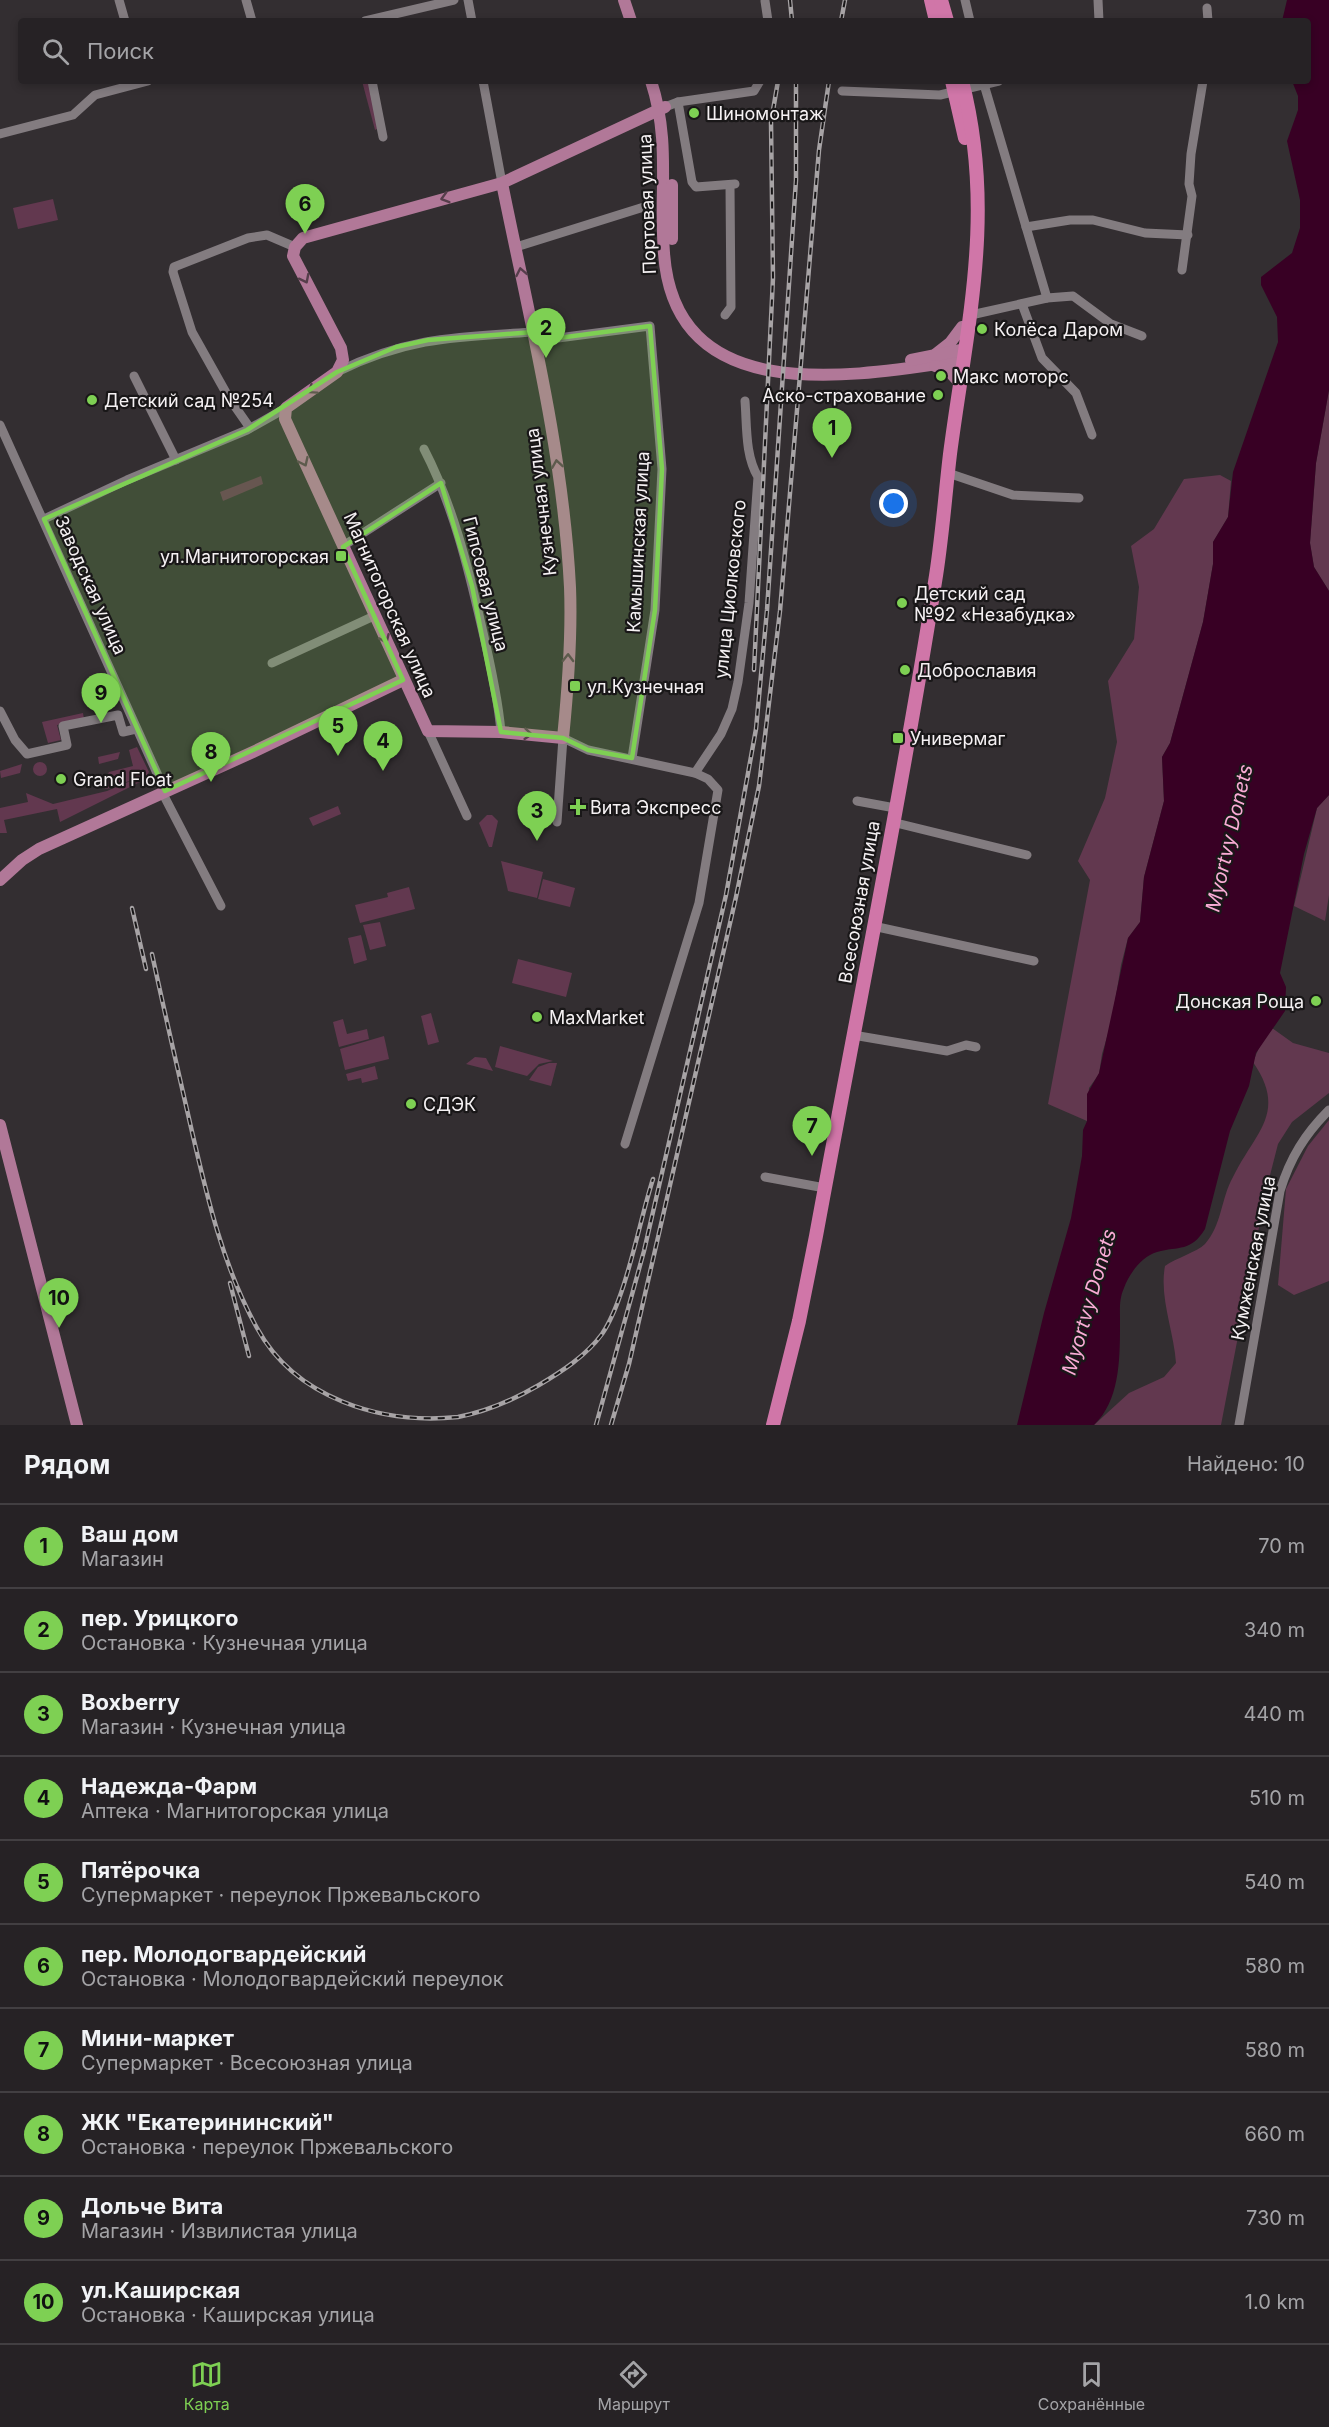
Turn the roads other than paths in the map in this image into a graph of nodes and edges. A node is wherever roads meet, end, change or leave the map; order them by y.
1 (119, 0) edge
2 (246, 0) edge
3 (454, 0) edge
4 (468, 0) edge
5 (624, 0) edge
6 (631, 0) edge
7 (931, 0) edge
8 (941, 0) edge
9 (965, 0) edge
10 (1098, 0) edge
11 (765, 1) edge
12 (1207, 8) dead end
13 (124, 18) edge
14 (251, 18) edge
15 (378, 18) edge
16 (471, 18) edge
17 (630, 18) edge
18 (637, 18) edge
19 (768, 18) edge
20 (935, 18) edge
21 (946, 18) edge
22 (969, 18) edge
23 (1099, 18) edge
24 (1208, 18) edge
25 (136, 84) edge
26 (373, 84) edge
27 (484, 84) edge
28 (652, 84) edge
29 (658, 84) edge
30 (758, 84) edge
31 (984, 84) edge
32 (1203, 84) edge
33 (958, 86) edge
34 (842, 91) dead end
35 (678, 102) junction
36 (662, 108) junction
37 (0, 134) edge
38 (383, 137) dead end
39 (502, 183) junction
40 (647, 206) dead end
41 (1026, 227) junction
42 (1188, 235) junction
43 (295, 247) junction
44 (516, 247) junction
45 (1182, 270) dead end
46 (1047, 298) junction
47 (1022, 304) junction
48 (725, 315) dead end
49 (971, 315) junction
50 (962, 327) junction
51 (534, 336) junction
52 (1142, 336) dead end
53 (961, 355) junction
54 (931, 361) junction
55 (337, 372) junction
56 (134, 376) dead end
57 (959, 382) junction
58 (745, 401) dead end
59 (286, 408) junction
60 (0, 425) edge
61 (250, 428) junction
62 (1092, 435) dead end
63 (424, 449) dead end
64 (176, 460) junction
65 (948, 473) junction
66 (441, 483) junction
67 (1079, 498) dead end
68 (44, 519) junction
69 (343, 546) junction
70 (374, 616) junction
71 (272, 663) dead end
72 (403, 680) junction
73 (0, 711) edge
74 (136, 729) junction
75 (428, 731) junction
76 (501, 732) junction
77 (563, 738) junction
78 (632, 758) junction
79 (695, 773) junction
80 (163, 792) junction
81 (858, 801) dead end
82 (894, 808) junction
83 (467, 816) dead end
84 (557, 822) dead end
85 (892, 822) junction
86 (1027, 855) dead end
87 (0, 880) edge
88 (221, 906) dead end
89 (873, 927) junction
90 (1034, 961) dead end
91 (853, 1035) junction
92 (976, 1047) dead end
93 (1329, 1110) edge
94 (0, 1125) edge
95 (625, 1144) dead end
96 (765, 1177) dead end
97 (825, 1188) junction
98 (77, 1425) edge
99 (773, 1425) edge
100 (1239, 1425) edge

1 - 13 street
2 - 14 street
3 - 15 street
4 - 16 street
5 - 17 main road
6 - 18 main road
7 - 20 highway
8 - 21 highway
9 - 22 street
10 - 23 street
11 - 19 street
12 - 24 street
25 - 37 street
26 - 38 street
27 - 39 street
28 - 36 main road
29 - 36 main road
30 - 35 street
31 - 41 street
32 - 42 street
33 - 34 street
33 - 49 highway, Всесоюзная улица
33 - 50 highway, Всесоюзная улица
35 - 36 street
35 - 48 street
36 - 39 main road
36 - 54 main road, Портовая улица
39 -> 43 main road
39 - 44 main road, Кузнечная улица
40 - 44 street
41 - 42 street
41 - 46 street
42 - 45 street
43 -> 55 main road
43 - 61 street
51 -> 44 main road, Кузнечная улица
46 - 47 street
46 - 52 street
47 - 49 street
47 - 62 street
49 - 53 highway, Всесоюзная улица
50 - 53 highway, Всесоюзная улица
50 - 54 main road
51 - 55 street
77 -> 51 main road, Кузнечная улица
51 - 78 street, Камышинская улица
53 - 54 main road, Портовая улица
53 - 57 highway, Всесоюзная улица
54 - 57 main road
55 -> 59 main road
56 - 64 street
57 - 65 highway, Всесоюзная улица
58 - 79 street, улица Циолковского
59 - 61 street
59 -> 69 main road, Магнитогорская улица
60 - 68 street, Заводская улица
61 - 64 street
63 - 66 street, Гипсовая улица
64 - 68 street
65 - 67 street
65 - 82 highway, Всесоюзная улица
66 - 69 street
66 - 76 street, Гипсовая улица
68 - 74 street, Заводская улица
69 - 70 main road, Магнитогорская улица
70 - 71 street
70 -> 72 main road, Магнитогорская улица
72 - 75 main road, Магнитогорская улица
72 - 80 main road
73 - 74 street
74 - 80 street, Заводская улица
75 - 76 main road
75 - 83 street, Магнитогорская улица
76 -> 77 main road
77 - 78 street
77 - 84 street, Кузнечная улица
78 - 79 street
79 - 95 street
80 - 87 main road
80 - 88 street, Заводская улица
81 - 82 street
82 - 85 highway, Всесоюзная улица
85 - 86 street
85 - 89 highway, Всесоюзная улица
89 - 90 street
89 - 91 highway, Всесоюзная улица
91 - 92 street
91 - 97 highway, Всесоюзная улица
93 - 100 street, Кумженская улица
94 - 98 main road
96 - 97 street
97 - 99 highway, Всесоюзная улица

